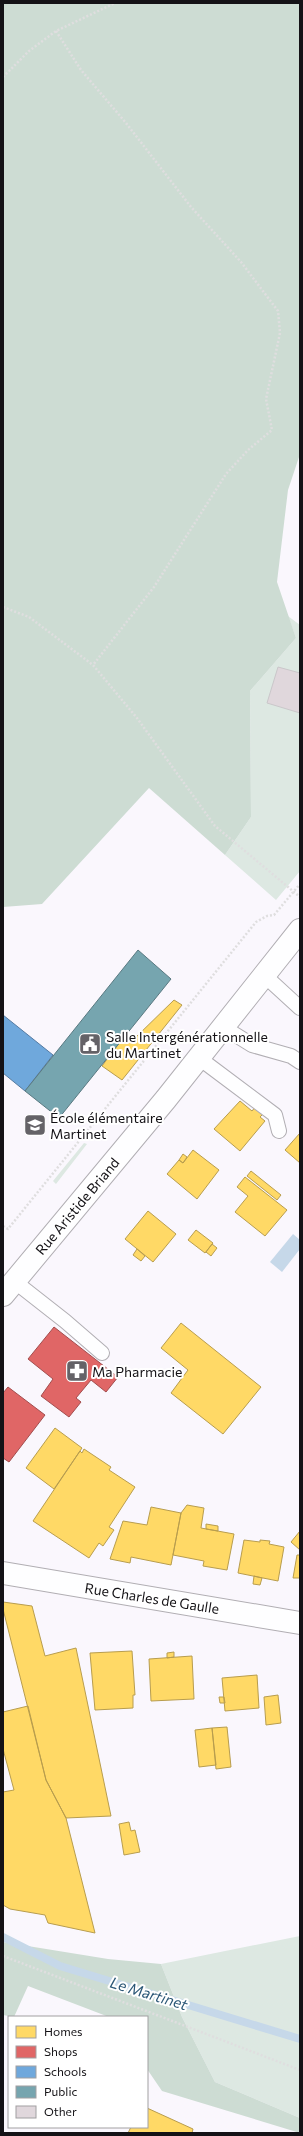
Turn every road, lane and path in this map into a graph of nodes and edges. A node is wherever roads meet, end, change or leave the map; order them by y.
1 (115, 3) edge
2 (56, 31) junction
3 (3, 77) edge
4 (3, 607) edge
5 (93, 665) junction
6 (300, 884) edge
7 (294, 892) junction
8 (300, 897) edge
9 (300, 930) edge
10 (264, 976) junction
11 (300, 1008) edge
12 (223, 1027) junction
13 (199, 1058) junction
14 (300, 1062) edge
15 (279, 1131) dead end
16 (3, 1226) edge
17 (8, 1288) edge
18 (102, 1353) dead end
19 (3, 1573) edge
20 (300, 1622) edge
21 (3, 1956) edge
22 (300, 2070) edge

1 - 2 path
2 - 3 path
2 - 5 path
4 - 5 path
5 - 7 path
6 - 7 path
7 - 8 path
7 - 16 path
9 - 10 street, Rue Aristide Briand
10 - 11 lane
10 - 12 street, Rue Aristide Briand
12 - 13 street, Rue Aristide Briand
12 - 14 lane
13 - 15 lane
13 - 17 street, Rue Aristide Briand
17 - 18 lane
19 - 20 street, Rue Charles de Gaulle
21 - 22 path

